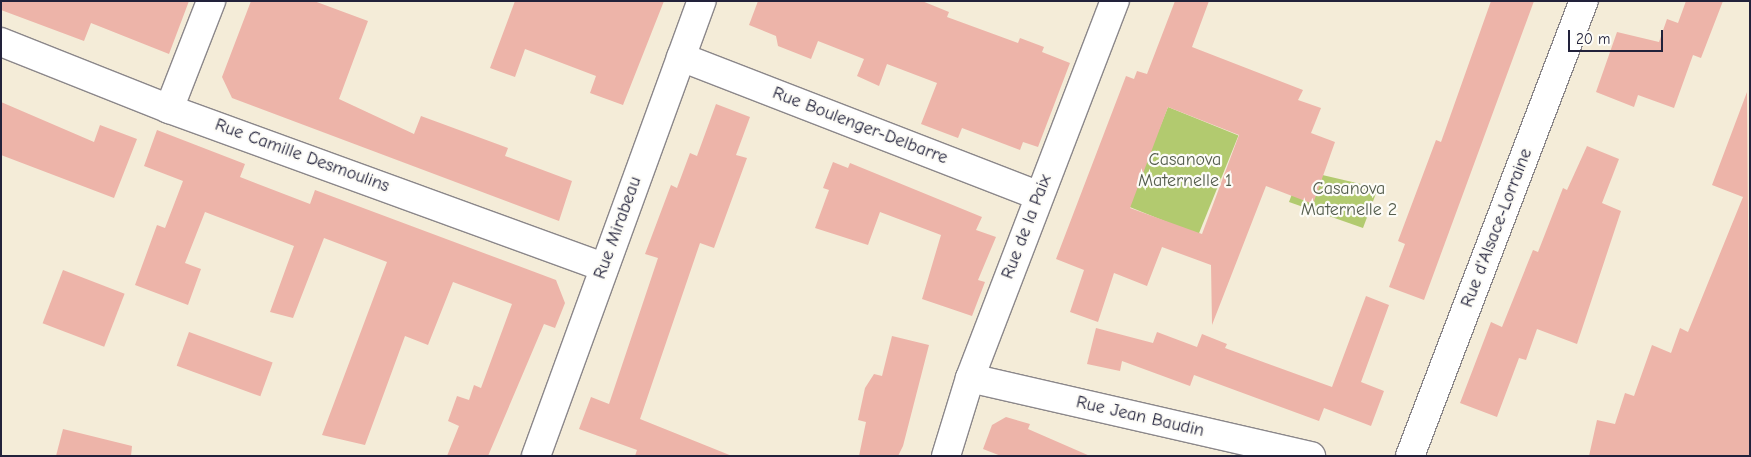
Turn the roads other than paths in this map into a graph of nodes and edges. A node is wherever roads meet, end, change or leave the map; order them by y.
1 (210, 1) edge
2 (702, 1) edge
3 (1115, 1) edge
4 (1584, 1) edge
5 (1, 42) edge
6 (680, 57) junction
7 (170, 109) junction
8 (1039, 196) junction
9 (604, 267) junction
10 (970, 378) junction
11 (536, 456) edge
12 (946, 456) edge
13 (1311, 456) edge
14 (1410, 456) edge

1 - 7 street
2 - 6 street, Rue Mirabeau
3 - 8 street, Rue de la Paix
4 - 14 street, Rue d'Alsace-Lorraine
5 - 7 street, Rue Camille Desmoulins
6 - 8 street, Rue Boulenger-Delbarre
6 - 9 street, Rue Mirabeau
7 - 9 street, Rue Camille Desmoulins
8 - 10 street, Rue de la Paix
9 - 11 street, Rue Mirabeau
10 - 12 street, Rue de la Paix
10 - 13 street, Rue Jean Baudin

